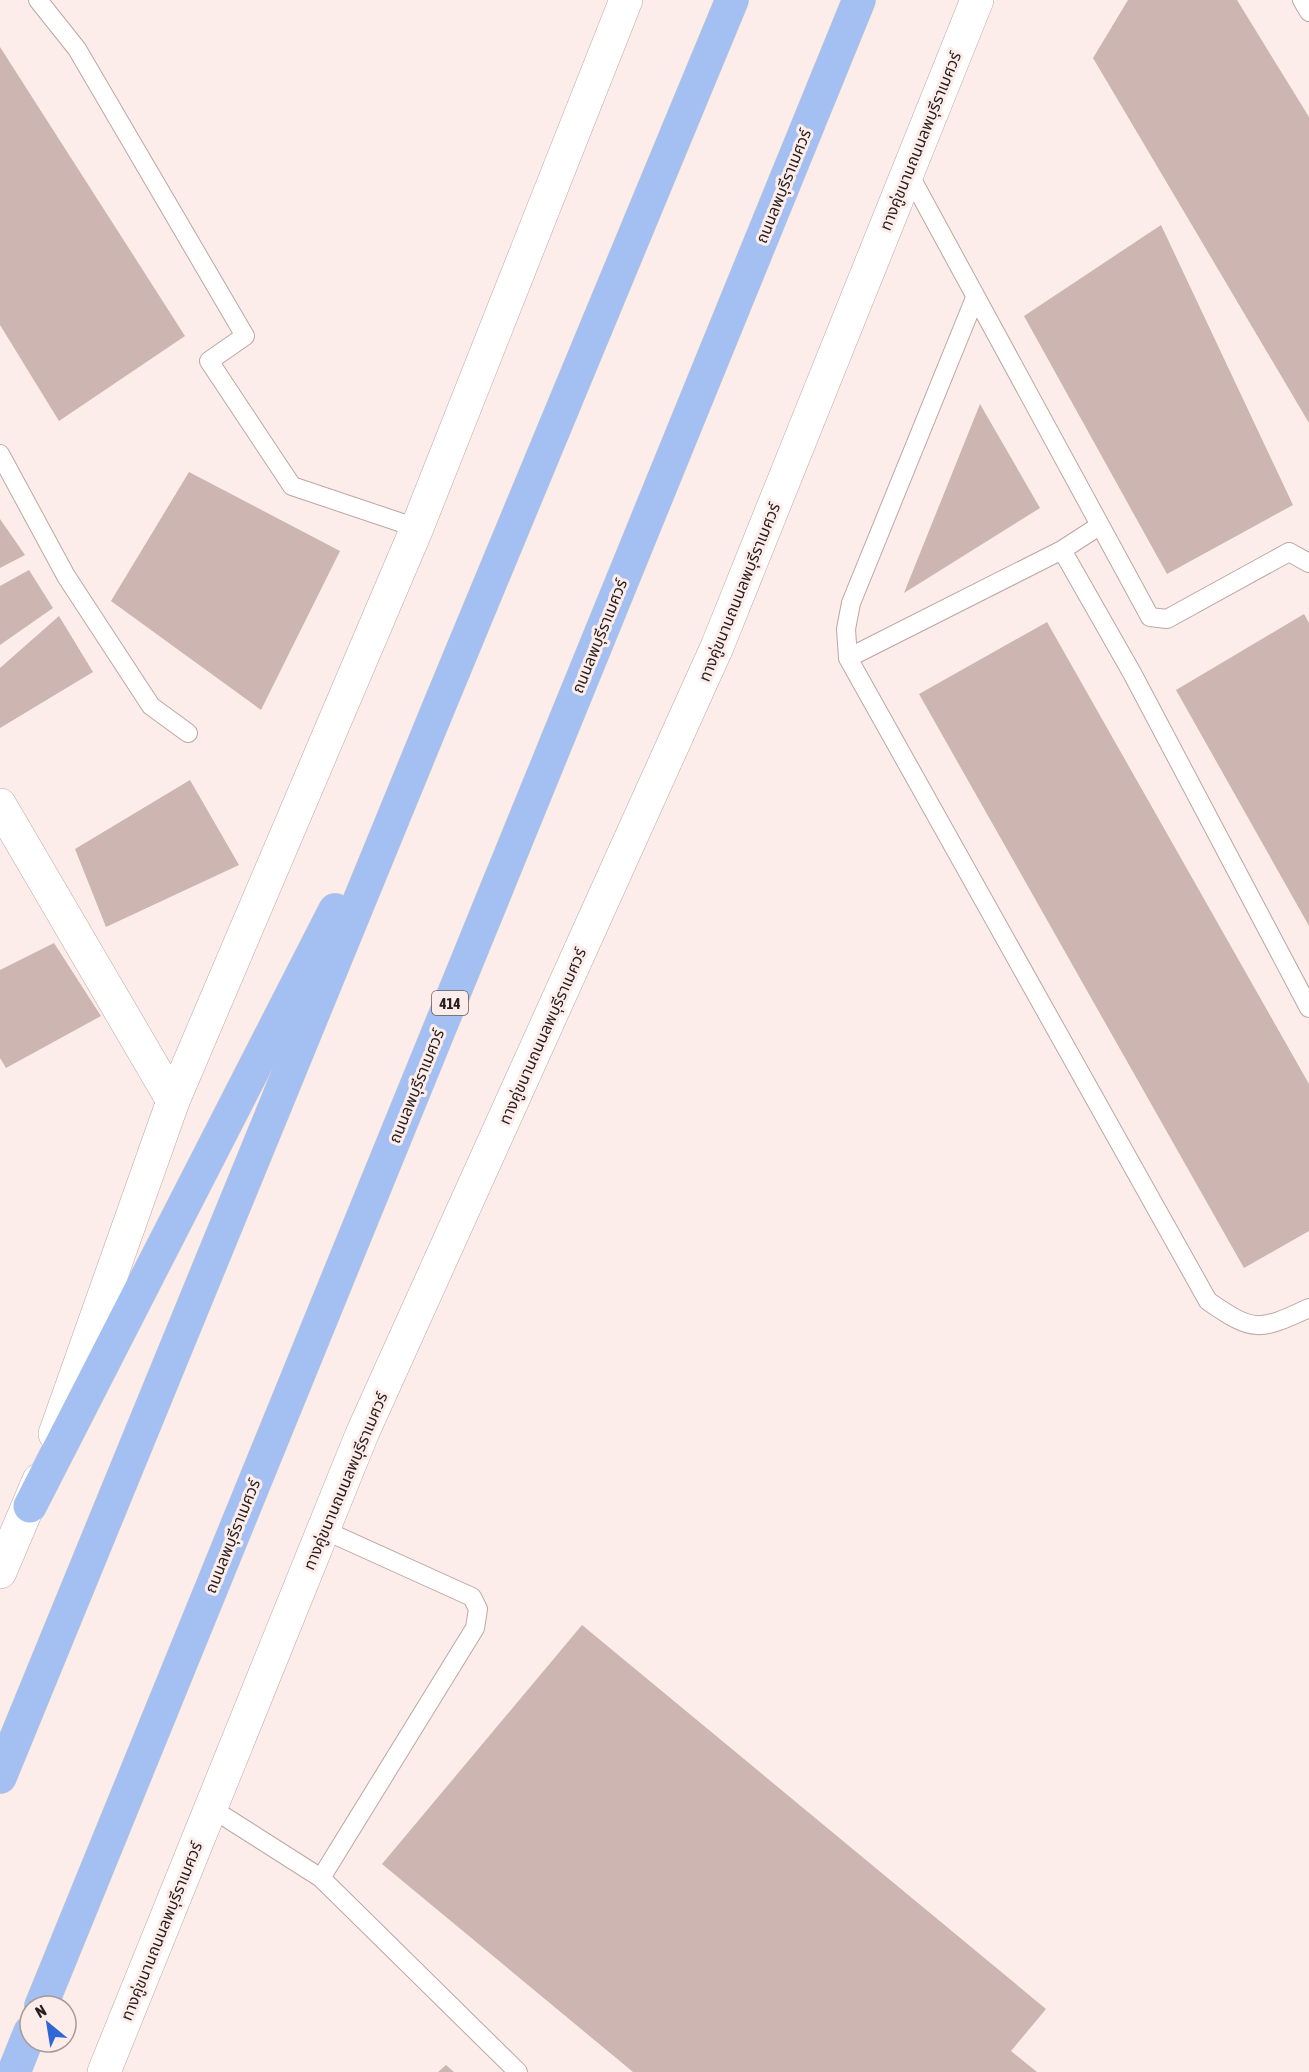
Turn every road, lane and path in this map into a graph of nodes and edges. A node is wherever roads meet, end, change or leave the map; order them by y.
1 (38, 0) edge
2 (627, 0) edge
3 (732, 0) edge
4 (859, 0) edge
5 (977, 0) edge
6 (1302, 0) edge
7 (1309, 12) edge
8 (908, 172) junction
9 (975, 297) junction
10 (0, 454) edge
11 (1099, 526) junction
12 (417, 528) junction
13 (1062, 550) junction
14 (1309, 563) edge
15 (848, 658) junction
16 (440, 704) junction
17 (188, 733) dead end
18 (0, 805) edge
19 (1309, 1008) edge
20 (172, 1101) junction
21 (1309, 1308) edge
22 (30, 1506) junction
23 (324, 1530) junction
24 (0, 1572) edge
25 (0, 1777) edge
26 (211, 1808) junction
27 (321, 1878) junction
28 (46, 1994) edge
29 (21, 2054) edge
30 (14, 2072) edge
31 (104, 2072) edge
32 (518, 2072) edge

1 - 12 lane
2 - 12 main road
3 - 16 main road
4 - 28 main road, ถนนลพบุรีราเมศวร์ / 414
5 - 8 main road, ทางคู่ขนานถนนลพบุรีราเมศวร์
6 - 7 lane
8 - 9 lane
8 - 23 main road, ทางคู่ขนานถนนลพบุรีราเมศวร์
9 - 11 lane
9 - 15 lane
10 - 17 lane
11 - 13 lane
11 - 14 lane
12 - 20 main road
13 - 15 lane
13 - 19 lane
15 - 21 lane
16 - 22 main road
16 - 25 main road
18 - 20 main road
20 - 22 main road
22 - 24 main road
23 - 26 main road, ทางคู่ขนานถนนลพบุรีราเมศวร์
23 - 27 lane
26 - 27 lane
26 - 31 main road, ทางคู่ขนานถนนลพบุรีราเมศวร์
27 - 32 lane
29 - 30 main road

